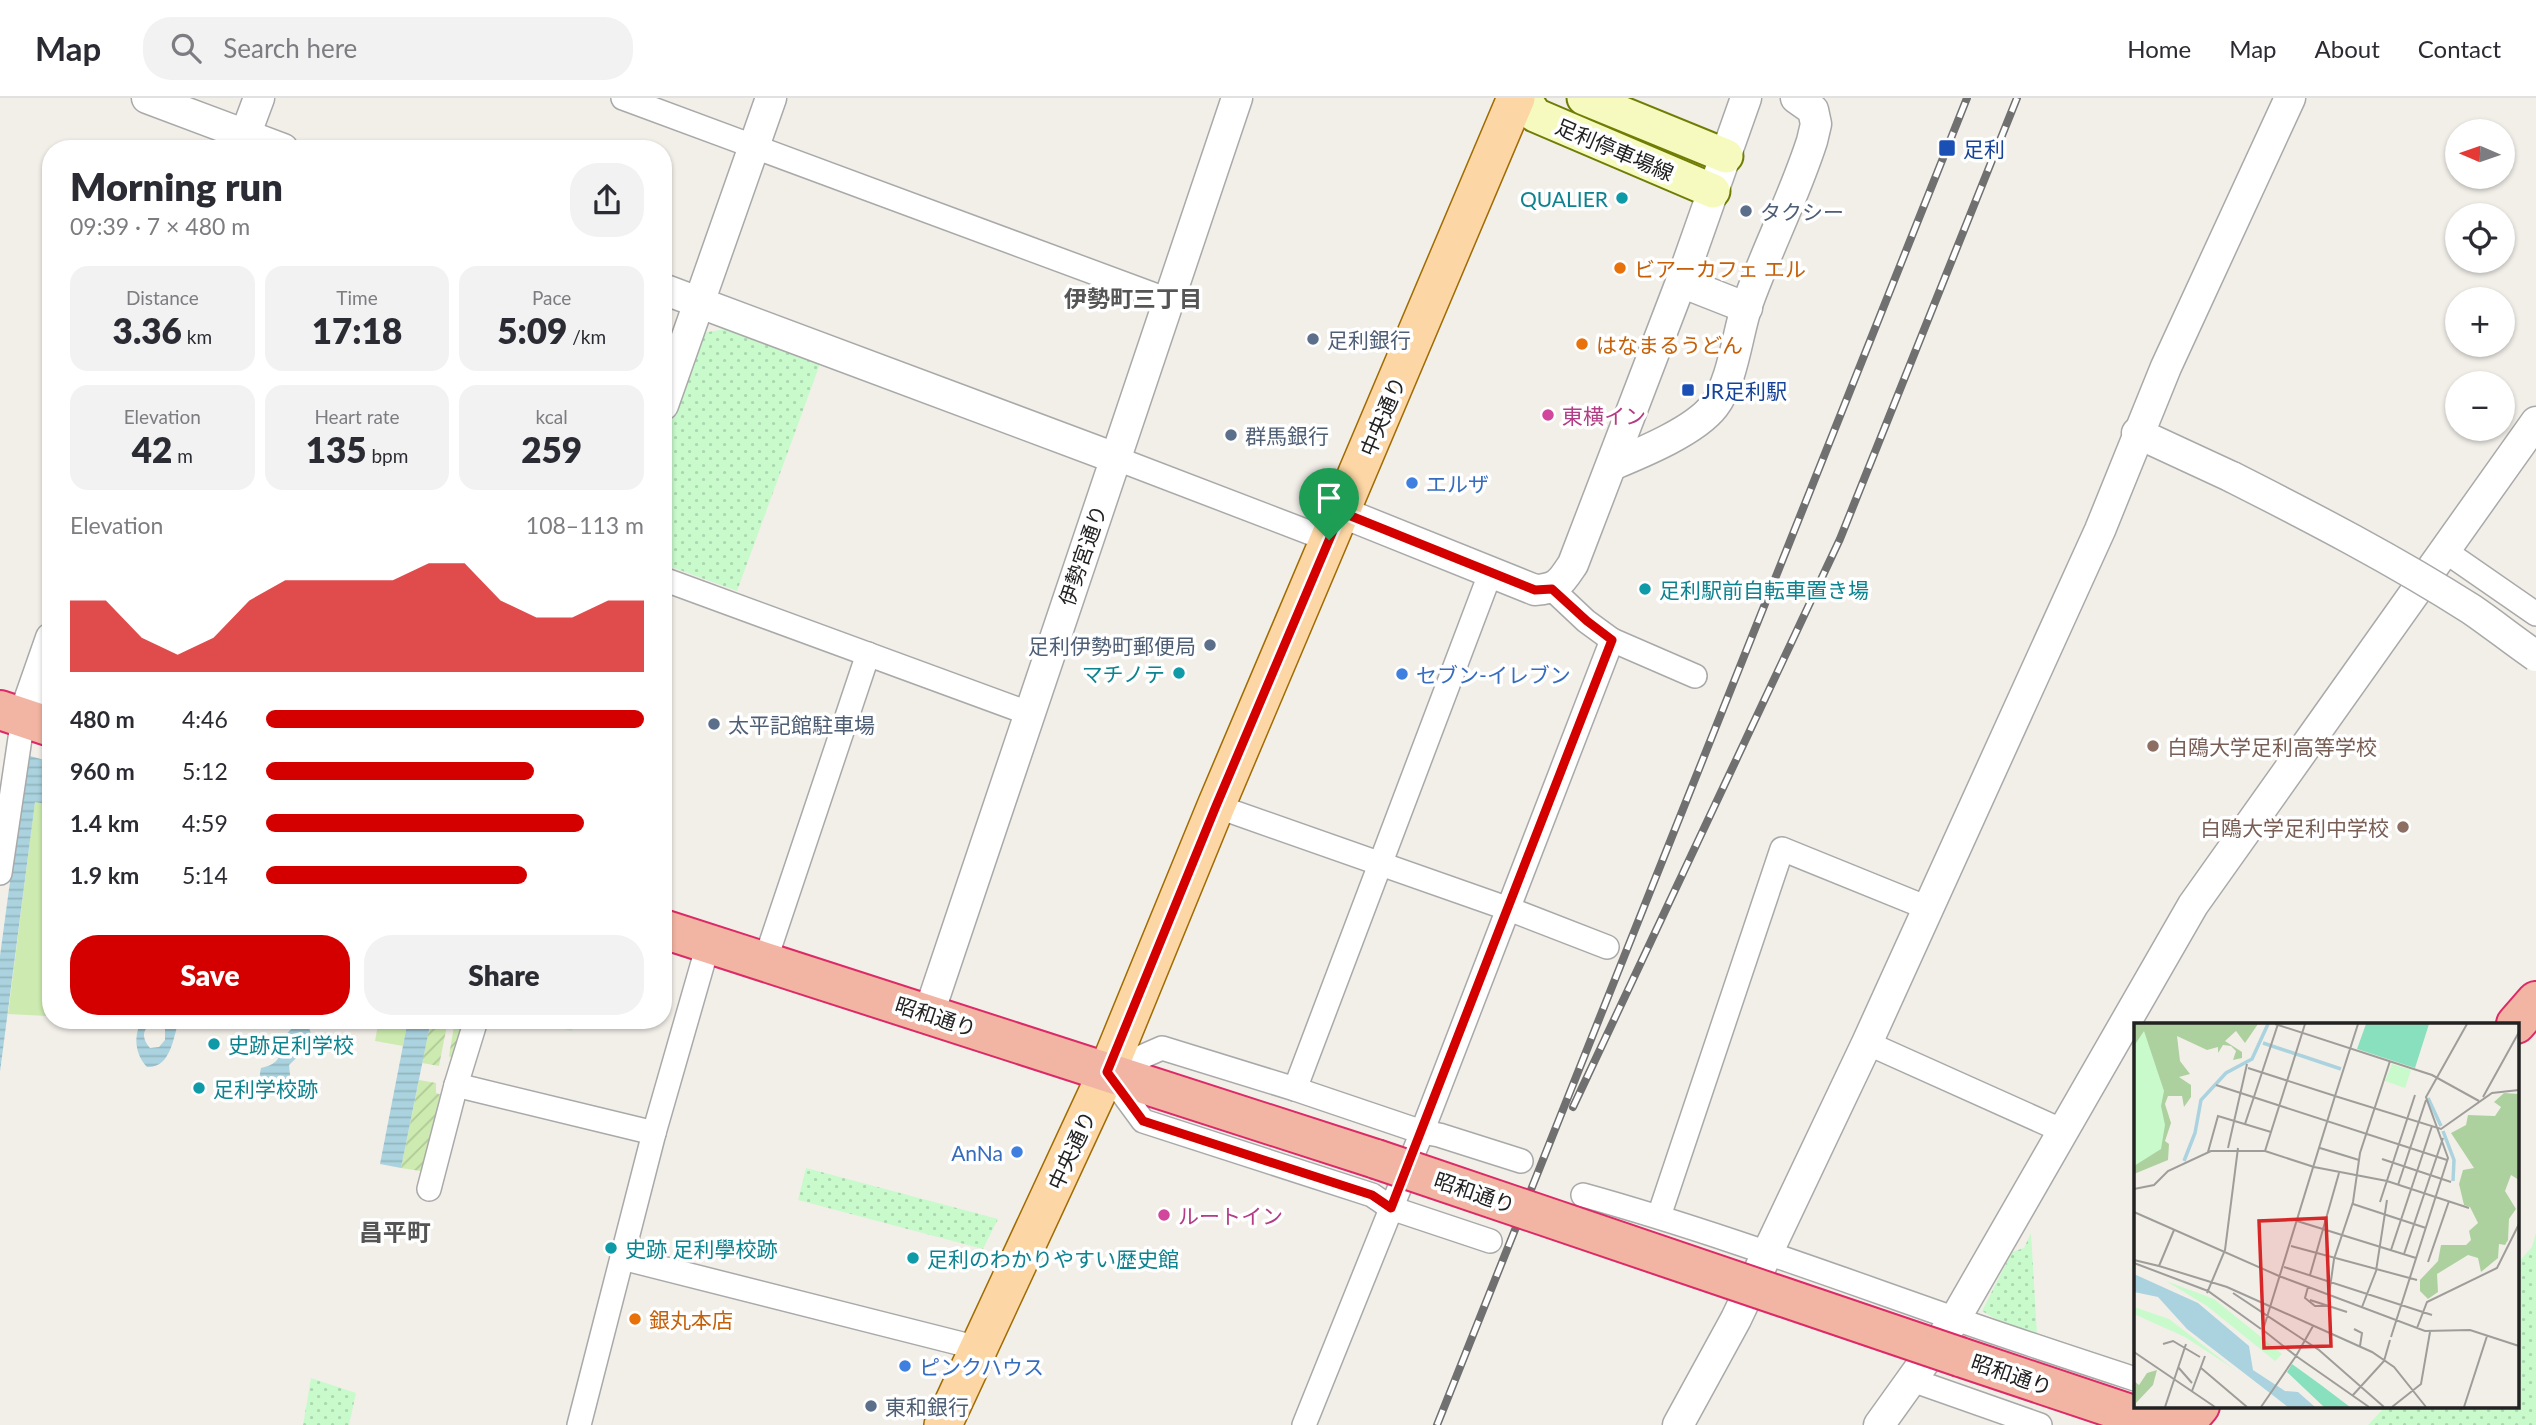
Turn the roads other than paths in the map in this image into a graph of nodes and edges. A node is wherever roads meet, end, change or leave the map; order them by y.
1 (148, 98) edge
2 (259, 98) edge
3 (623, 98) edge
4 (771, 98) edge
5 (1237, 98) edge
6 (1516, 98) edge
7 (1524, 98) edge
8 (1584, 98) edge
9 (1746, 98) edge
10 (1796, 98) edge
11 (2290, 98) edge
12 (239, 140) edge
13 (244, 140) edge
14 (755, 146) junction
15 (1726, 156) junction
16 (1713, 191) junction
17 (1681, 282) junction
18 (672, 292) edge
19 (1168, 300) junction
20 (700, 302) junction
21 (1746, 307) junction
22 (672, 380) edge
23 (2536, 422) edge
24 (2137, 433) junction
25 (1115, 458) junction
26 (1612, 465) junction
27 (1335, 526) junction
28 (2445, 551) junction
29 (1490, 574) junction
30 (672, 582) edge
31 (1552, 589) junction
32 (2536, 614) edge
33 (1612, 640) junction
34 (868, 654) junction
35 (2536, 656) edge
36 (42, 665) edge
37 (1695, 676) dead end
38 (1028, 713) junction
39 (24, 718) edge
40 (1216, 806) junction
41 (1, 857) edge
42 (1381, 863) junction
43 (1509, 909) junction
44 (1930, 909) junction
45 (672, 932) edge
46 (708, 945) junction
47 (1607, 947) dead end
48 (765, 961) junction
49 (2536, 1001) edge
50 (929, 1013) junction
51 (2517, 1023) edge
52 (473, 1029) edge
53 (1867, 1043) junction
54 (1107, 1072) junction
55 (456, 1085) junction
56 (1295, 1089) junction
57 (2063, 1130) junction
58 (1422, 1132) junction
59 (654, 1133) junction
60 (1521, 1161) dead end
61 (429, 1189) dead end
62 (1583, 1195) dead end
63 (1391, 1208) junction
64 (1659, 1216) junction
65 (1490, 1241) dead end
66 (1767, 1252) junction
67 (622, 1258) junction
68 (1955, 1319) junction
69 (978, 1348) junction
70 (2134, 1379) edge
71 (1912, 1380) junction
72 (2168, 1408) edge
73 (2198, 1408) edge
74 (579, 1425) edge
75 (943, 1425) edge
76 (1304, 1425) edge
77 (1678, 1425) edge
78 (1879, 1425) edge
79 (2040, 1425) edge
80 (2163, 1425) edge
81 (2177, 1425) edge
82 (2184, 1425) edge

1 - 12 street
2 - 13 street
3 - 14 street
4 - 14 street
5 - 19 street, 伊勢宮通り
6 - 27 main road, 中央通り
7 - 16 main road, 足利停車場線
8 - 15 main road, 足利停車場線
9 - 15 street
10 - 21 street
11 - 24 street
14 - 19 street
14 - 20 street
15 - 16 street
16 - 17 street
17 - 21 street
17 - 26 street
18 - 20 street
19 - 25 street, 伊勢宮通り
20 - 22 street
20 - 25 street
21 - 26 street
23 - 28 street
24 - 35 street, bridge
24 - 44 street
25 - 27 street
25 - 38 street, 伊勢宮通り
26 - 31 street
27 - 29 street
27 - 40 main road, 中央通り
28 - 32 street
28 - 57 street
29 - 31 street
29 - 42 street
30 - 34 street
31 - 33 street
33 - 37 street
33 - 43 street
34 - 38 street
34 - 48 street
36 - 39 street
38 - 50 street, 伊勢宮通り
39 - 41 street
40 - 42 street
40 - 54 main road, 中央通り
42 - 43 street
42 - 56 street
43 - 47 street
43 - 58 street
44 - 53 street
44 - 64 street
45 - 46 highway, 昭和通り
46 - 48 highway, 昭和通り
46 - 59 street
48 - 50 highway, 昭和通り
49 - 51 highway
50 - 54 highway, 昭和通り
52 - 55 street
53 - 57 street
53 - 66 street
54 - 56 street
54 - 63 street
54 - 69 main road, 中央通り
54 - 80 highway, 昭和通り, bridge
55 - 59 street
55 - 61 street
56 - 58 street
57 - 68 street
58 - 60 street
58 - 63 street
59 - 67 street
62 - 64 street
63 - 65 street
63 - 76 street
64 - 66 street
66 - 68 street
66 - 77 street
67 - 69 street
67 - 74 street
68 - 70 street
68 - 71 street
69 - 75 main road, 中央通り
71 - 78 street
71 - 79 street
72 - 81 street
73 - 82 highway

